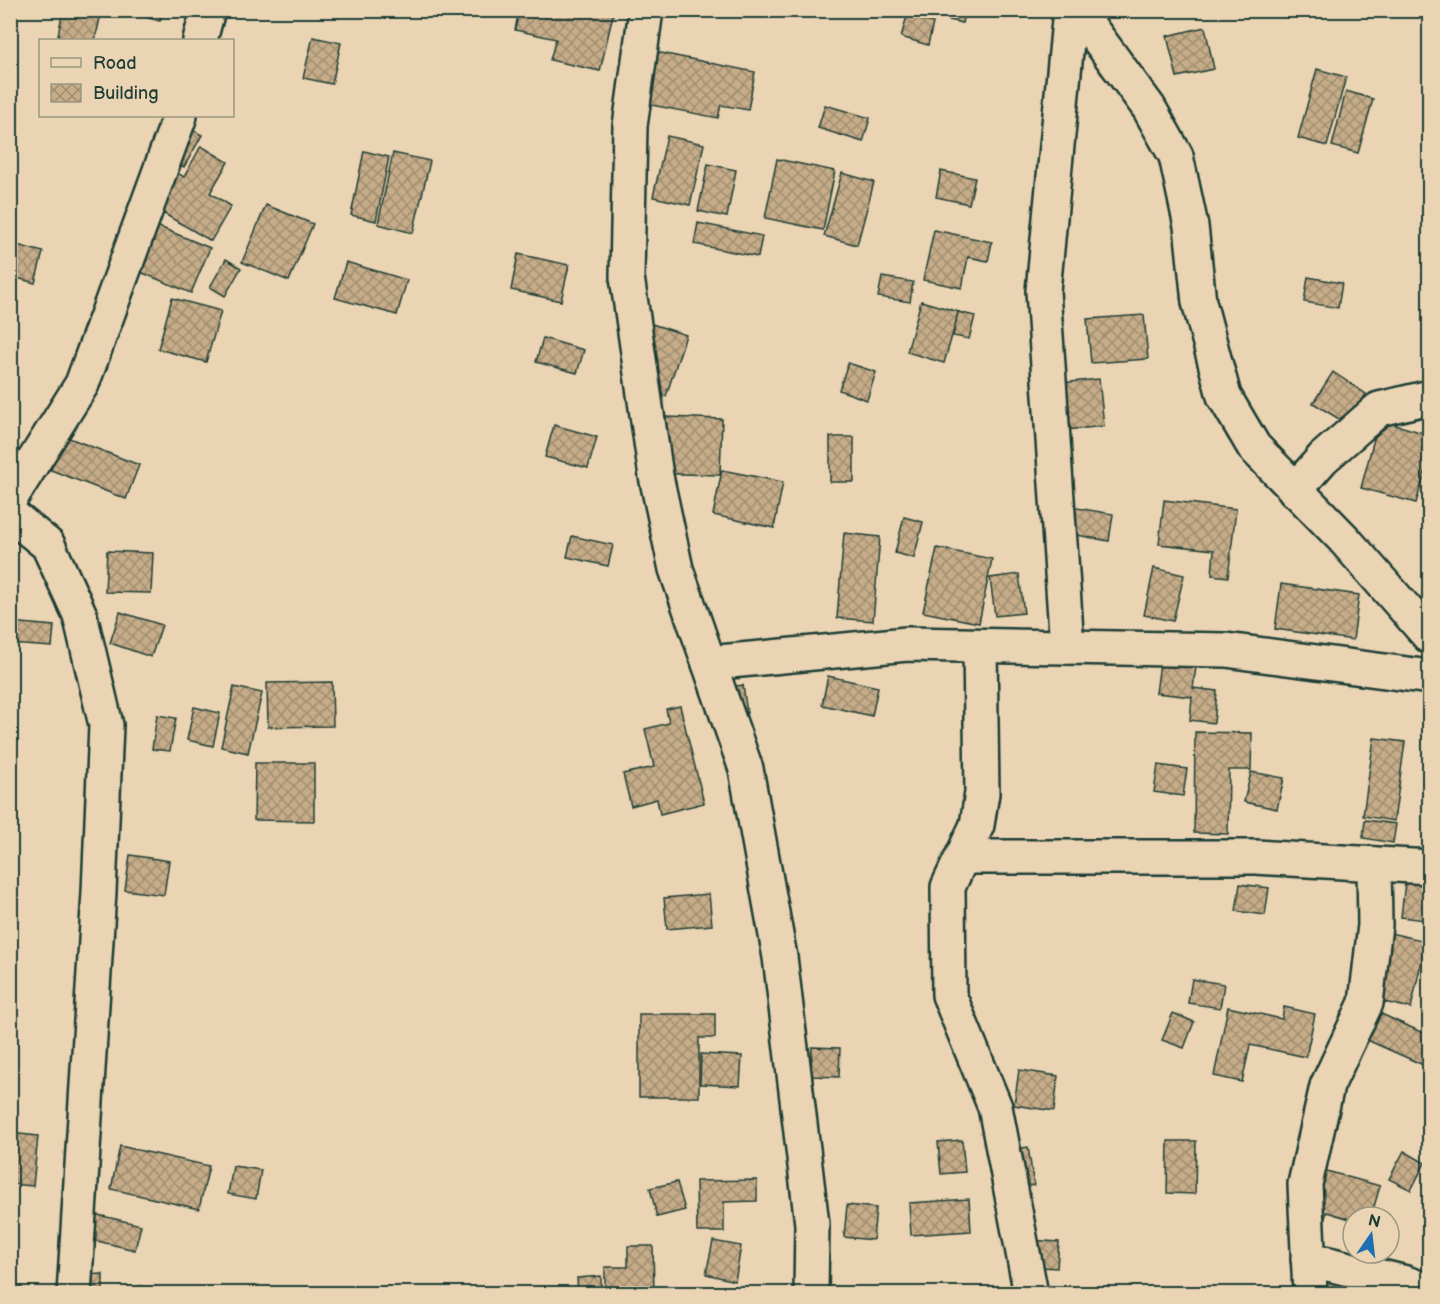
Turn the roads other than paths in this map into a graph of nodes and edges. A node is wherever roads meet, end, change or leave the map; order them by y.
1 (208, 10) edge
2 (646, 10) edge
3 (1070, 10) edge
4 (1077, 10) edge
5 (200, 39) edge
6 (180, 117) edge
7 (1430, 397) edge
8 (1295, 490) junction
9 (10, 499) edge
10 (10, 514) edge
11 (1430, 637) edge
12 (980, 646) junction
13 (1067, 647) junction
14 (709, 663) junction
15 (1430, 677) edge
16 (962, 857) junction
17 (1374, 864) junction
18 (1430, 867) edge
19 (1308, 1259) junction
20 (1430, 1292) edge
21 (74, 1293) edge
22 (812, 1293) edge
23 (1031, 1293) edge
24 (1310, 1293) edge

1 - 5 street
2 - 14 street
3 - 13 street
4 - 8 street
6 - 9 street
7 - 8 street
8 - 11 street
10 - 21 street
12 - 13 street
12 - 14 street
12 - 16 street
13 - 15 street
14 - 22 street
16 - 17 street
16 - 23 street
17 - 18 street
17 - 19 street
19 - 20 street
19 - 24 street

